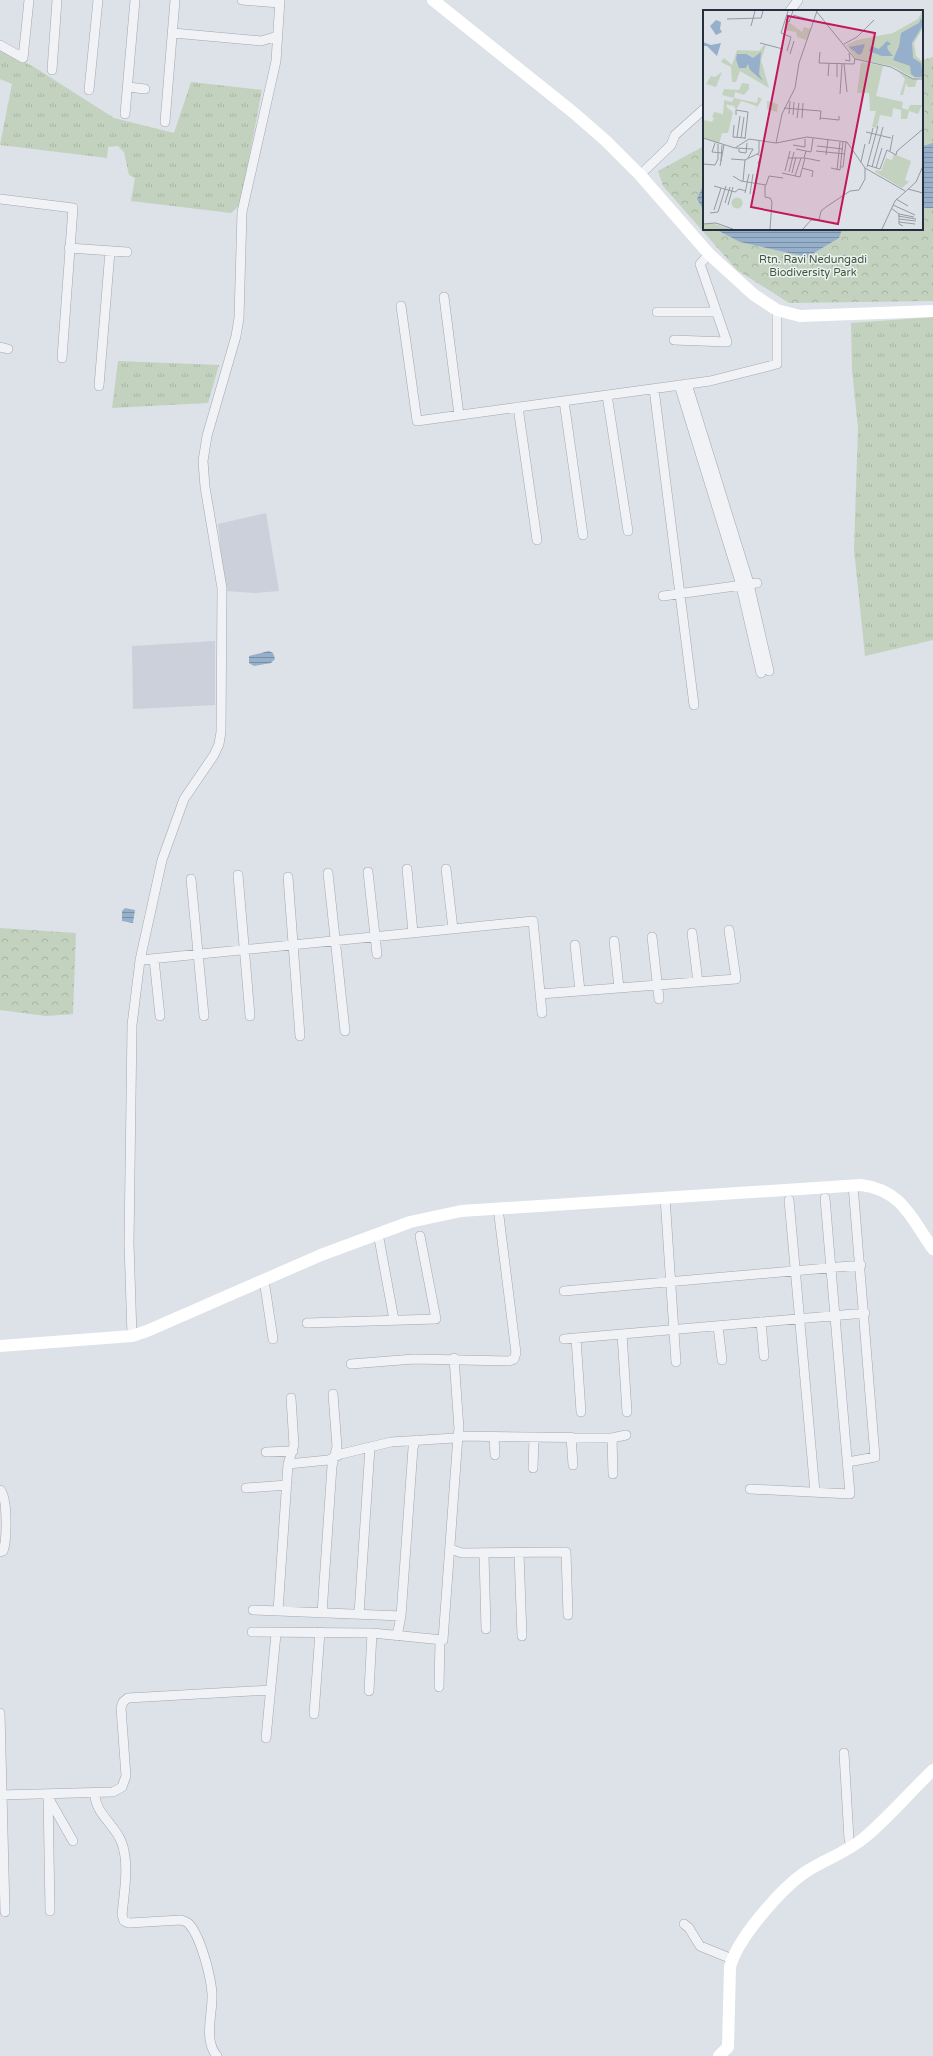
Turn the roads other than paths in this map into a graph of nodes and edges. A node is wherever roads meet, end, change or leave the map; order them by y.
1 (29, 0) edge
2 (57, 0) edge
3 (98, 0) edge
4 (135, 0) edge
5 (175, 0) edge
6 (242, 0) edge
7 (433, 0) edge
8 (798, 0) edge
9 (280, 2) edge
10 (791, 10) edge
11 (172, 32) junction
12 (278, 36) junction
13 (0, 45) edge
14 (52, 70) dead end
15 (128, 87) junction
16 (145, 89) dead end
17 (89, 90) dead end
18 (703, 110) edge
19 (125, 114) dead end
20 (165, 122) dead end
21 (640, 175) junction
22 (0, 199) edge
23 (69, 248) junction
24 (110, 251) junction
25 (127, 252) dead end
26 (709, 254) junction
27 (444, 297) dead end
28 (401, 306) dead end
29 (777, 310) junction
30 (933, 311) edge
31 (657, 312) dead end
32 (716, 312) junction
33 (674, 340) dead end
34 (62, 358) dead end
35 (683, 385) junction
36 (99, 386) dead end
37 (654, 389) junction
38 (608, 395) junction
39 (564, 401) junction
40 (518, 407) junction
41 (459, 415) junction
42 (628, 531) dead end
43 (583, 535) dead end
44 (537, 540) dead end
45 (749, 584) junction
46 (680, 593) junction
47 (662, 596) dead end
48 (765, 672) dead end
49 (694, 705) dead end
50 (407, 869) dead end
51 (446, 869) dead end
52 (368, 872) dead end
53 (328, 873) dead end
54 (238, 875) dead end
55 (288, 877) dead end
56 (190, 879) dead end
57 (453, 929) junction
58 (729, 930) dead end
59 (413, 933) junction
60 (692, 933) dead end
61 (376, 937) junction
62 (652, 937) dead end
63 (336, 941) junction
64 (614, 941) dead end
65 (293, 945) junction
66 (575, 945) dead end
67 (245, 950) junction
68 (199, 954) junction
69 (377, 954) dead end
70 (154, 959) junction
71 (140, 960) junction
72 (698, 982) junction
73 (657, 985) junction
74 (619, 988) junction
75 (580, 990) junction
76 (540, 994) junction
77 (659, 999) dead end
78 (542, 1013) dead end
79 (160, 1016) dead end
80 (204, 1016) dead end
81 (250, 1016) dead end
82 (345, 1031) dead end
83 (300, 1036) dead end
84 (853, 1185) junction
85 (665, 1197) junction
86 (825, 1198) dead end
87 (789, 1200) dead end
88 (498, 1208) junction
89 (378, 1233) junction
90 (420, 1236) dead end
91 (933, 1248) edge
92 (861, 1265) junction
93 (831, 1268) junction
94 (795, 1271) junction
95 (264, 1280) junction
96 (670, 1282) junction
97 (564, 1291) dead end
98 (865, 1313) junction
99 (835, 1315) junction
100 (799, 1318) junction
101 (394, 1320) junction
102 (761, 1322) junction
103 (308, 1323) dead end
104 (718, 1326) junction
105 (674, 1329) junction
106 (622, 1334) junction
107 (132, 1336) junction
108 (576, 1338) junction
109 (273, 1339) dead end
110 (564, 1339) dead end
111 (0, 1346) edge
112 (764, 1356) dead end
113 (454, 1358) junction
114 (722, 1360) dead end
115 (676, 1362) dead end
116 (351, 1364) dead end
117 (333, 1394) dead end
118 (291, 1398) dead end
119 (581, 1412) dead end
120 (627, 1412) dead end
121 (626, 1435) dead end
122 (458, 1436) junction
123 (494, 1437) junction
124 (534, 1437) junction
125 (571, 1437) junction
126 (612, 1438) junction
127 (416, 1440) junction
128 (370, 1447) junction
129 (293, 1451) junction
130 (266, 1452) dead end
131 (495, 1455) dead end
132 (334, 1457) junction
133 (848, 1462) junction
134 (288, 1464) junction
135 (573, 1465) dead end
136 (533, 1468) dead end
137 (613, 1474) dead end
138 (287, 1485) junction
139 (246, 1488) dead end
140 (750, 1489) dead end
141 (0, 1490) edge
142 (815, 1492) junction
143 (450, 1549) junction
144 (0, 1552) edge
145 (484, 1554) junction
146 (519, 1554) junction
147 (253, 1610) dead end
148 (278, 1611) junction
149 (322, 1613) junction
150 (359, 1614) junction
151 (568, 1615) dead end
152 (401, 1616) junction
153 (486, 1629) dead end
154 (252, 1632) dead end
155 (320, 1632) junction
156 (372, 1633) junction
157 (276, 1634) junction
158 (397, 1636) junction
159 (522, 1636) dead end
160 (440, 1640) junction
161 (439, 1687) dead end
162 (270, 1690) junction
163 (369, 1691) dead end
164 (0, 1713) edge
165 (314, 1714) dead end
166 (266, 1738) dead end
167 (844, 1753) dead end
168 (933, 1770) edge
169 (95, 1793) junction
170 (1, 1795) edge
171 (48, 1796) junction
172 (73, 1841) dead end
173 (851, 1846) junction
174 (50, 1911) dead end
175 (5, 1912) dead end
176 (684, 1924) dead end
177 (732, 1959) junction
178 (217, 2056) edge
179 (718, 2056) edge

1 - 13 street
2 - 14 street
3 - 17 street
4 - 15 street
5 - 11 street
6 - 9 street
7 - 21 street
8 - 10 street
9 - 12 street
11 - 12 street
11 - 20 street
12 - 71 street
15 - 16 street
15 - 19 street
18 - 21 street
21 - 26 street
22 - 23 street
23 - 24 street
23 - 34 street
24 - 25 street
24 - 36 street
26 - 29 street
26 - 32 street
27 - 41 street
28 - 41 street
29 - 30 street
29 - 35 street
31 - 32 street
32 - 33 street
35 - 37 street
35 - 45 street
37 - 38 street
37 - 46 street
38 - 39 street
38 - 42 street
39 - 40 street
39 - 43 street
40 - 41 street
40 - 44 street
45 - 46 street
45 - 48 street
46 - 47 street
46 - 49 street
50 - 59 street
51 - 57 street
52 - 61 street
53 - 63 street
54 - 67 street
55 - 65 street
56 - 68 street
57 - 59 street
57 - 76 street
58 - 72 street
59 - 61 street
60 - 72 street
61 - 63 street
61 - 69 street
62 - 73 street
63 - 65 street
63 - 82 street
64 - 74 street
65 - 67 street
65 - 83 street
66 - 75 street
67 - 68 street
67 - 81 street
68 - 70 street
68 - 80 street
70 - 71 street
70 - 79 street
71 - 107 street
72 - 73 street
73 - 74 street
73 - 77 street
74 - 75 street
75 - 76 street
76 - 78 street
84 - 85 street
84 - 91 street
84 - 92 street
85 - 88 street
85 - 96 street
86 - 93 street
87 - 94 street
88 - 89 street
88 - 113 street
89 - 95 street
89 - 101 street
90 - 101 street
92 - 93 street
92 - 98 street
93 - 94 street
93 - 99 street
94 - 96 street
94 - 100 street
95 - 107 street
95 - 109 street
96 - 97 street
96 - 105 street
98 - 99 street
98 - 133 street
99 - 100 street
99 - 133 street
100 - 102 street
100 - 142 street
101 - 103 street
102 - 104 street
102 - 112 street
104 - 105 street
104 - 114 street
105 - 106 street
105 - 115 street
106 - 108 street
106 - 120 street
107 - 111 street
108 - 110 street
108 - 119 street
113 - 116 street
113 - 122 street
117 - 132 street
118 - 129 street
121 - 126 street
122 - 123 street
122 - 127 street
122 - 143 street
123 - 124 street
123 - 131 street
124 - 125 street
124 - 136 street
125 - 126 street
125 - 135 street
126 - 137 street
127 - 128 street
127 - 152 street
128 - 132 street
128 - 150 street
129 - 130 street
129 - 134 street
132 - 134 street
132 - 149 street
133 - 142 street
134 - 138 street
138 - 139 street
138 - 148 street
140 - 142 street
141 - 144 street
143 - 145 street
143 - 160 street
145 - 146 street
145 - 153 street
146 - 151 street
146 - 159 street
147 - 148 street
148 - 149 street
149 - 150 street
150 - 152 street
152 - 158 street
154 - 157 street
155 - 156 street
155 - 157 street
155 - 165 street
156 - 158 street
156 - 163 street
157 - 162 street
158 - 160 street
160 - 161 street
162 - 166 street
162 - 169 street
164 - 170 street
167 - 173 street
168 - 173 street
169 - 171 street
169 - 178 street
170 - 171 street
170 - 175 street
171 - 172 street
171 - 174 street
173 - 177 street
176 - 177 street
177 - 179 street

